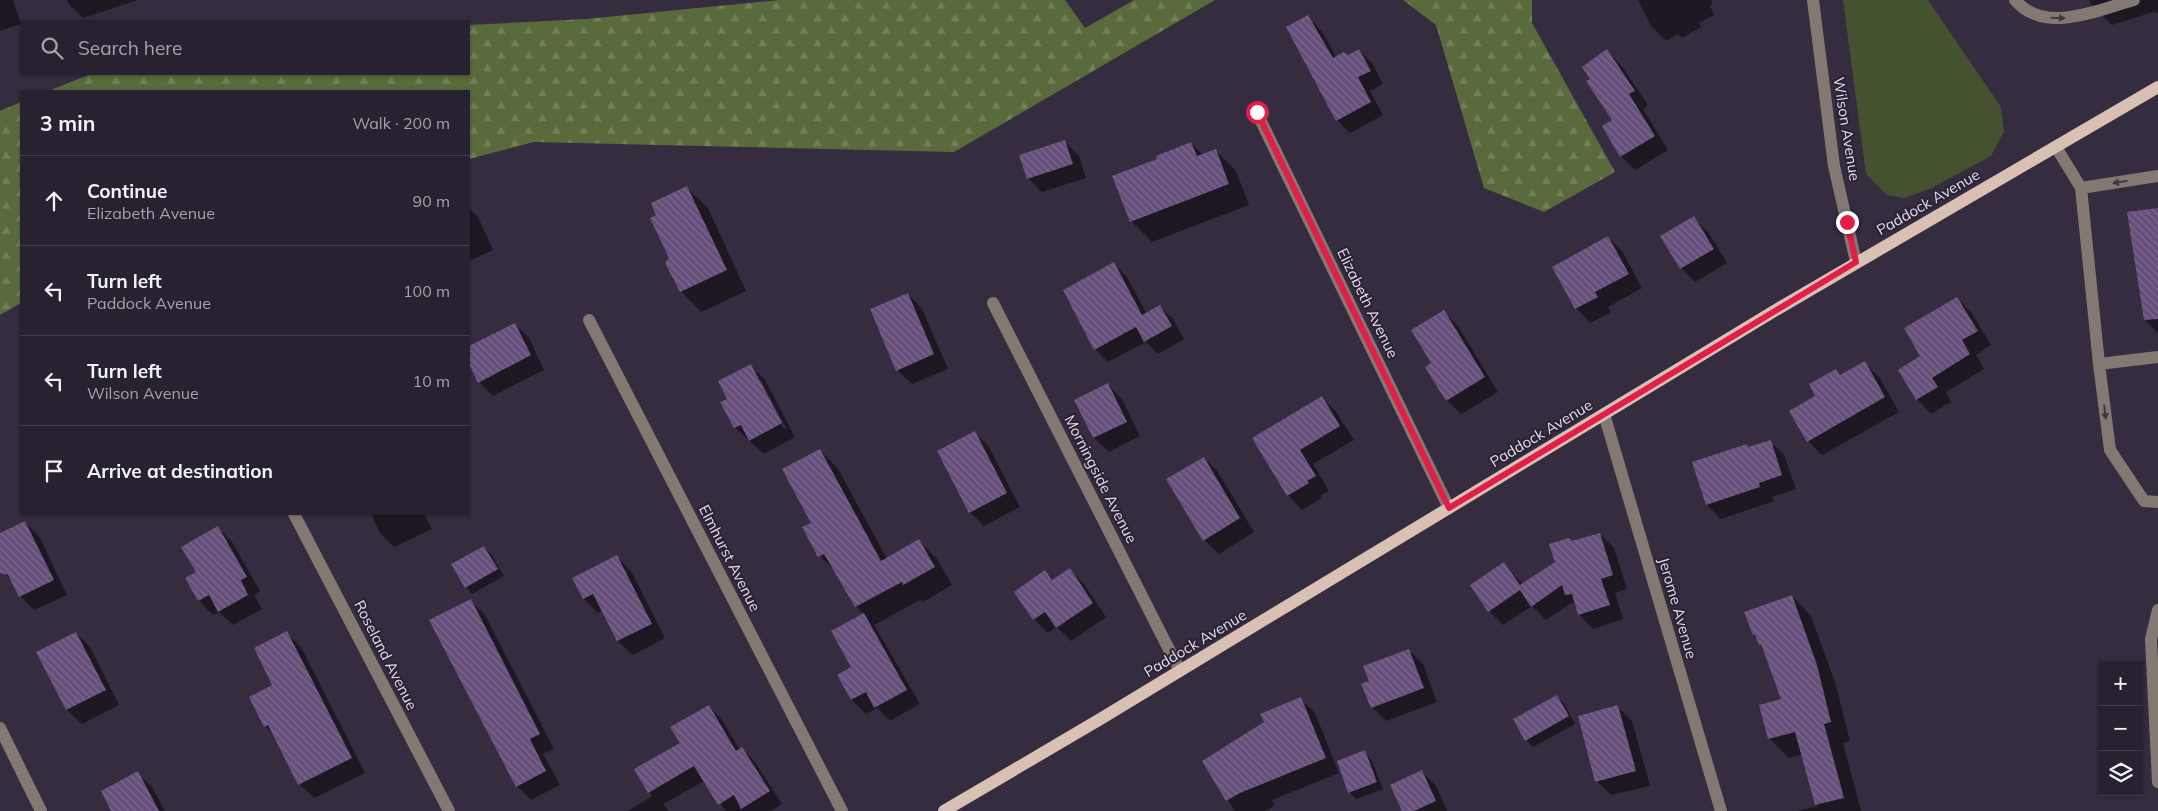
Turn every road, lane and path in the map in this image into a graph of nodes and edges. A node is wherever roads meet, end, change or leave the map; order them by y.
1 (1813, 0) edge
2 (2015, 0) edge
3 (2134, 0) edge
4 (2158, 87) edge
5 (1257, 112) dead end
6 (2056, 146) junction
7 (2158, 176) edge
8 (2081, 188) junction
9 (1856, 262) junction
10 (993, 303) dead end
11 (589, 320) dead end
12 (2158, 357) edge
13 (2099, 364) junction
14 (1604, 414) junction
15 (2158, 502) edge
16 (1449, 508) junction
17 (295, 515) edge
18 (2158, 610) edge
19 (1180, 671) junction
20 (0, 728) edge
21 (2158, 782) edge
22 (41, 811) edge
23 (449, 811) edge
24 (842, 811) edge
25 (944, 811) edge
26 (1721, 811) edge

1 - 9 street, Wilson Avenue
2 -> 3 street
4 - 6 main road, Paddock Avenue
5 - 16 street, Elizabeth Avenue
6 - 8 street
6 - 9 main road, Paddock Avenue
7 -> 8 street
8 - 13 street
9 - 14 main road, Paddock Avenue
10 - 19 street, Morningside Avenue
11 - 24 street, Elmhurst Avenue
12 - 13 street
13 -> 15 street
14 - 16 main road, Paddock Avenue
14 - 26 street, Jerome Avenue
16 - 19 main road, Paddock Avenue
17 - 23 street, Roseland Avenue
18 - 21 street
19 - 25 main road, Paddock Avenue
20 - 22 street

